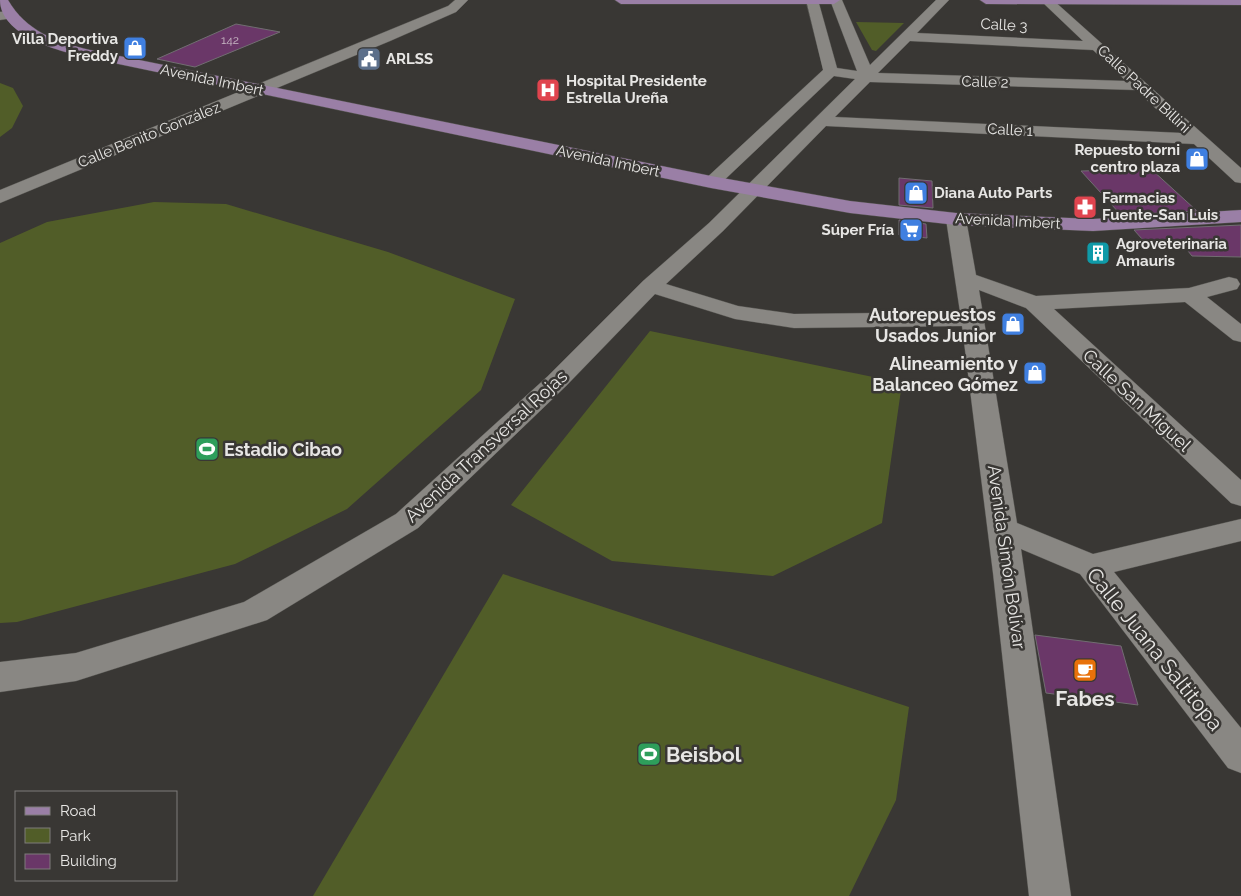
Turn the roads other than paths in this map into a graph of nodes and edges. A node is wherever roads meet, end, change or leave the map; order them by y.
1 (462, 0) edge
2 (621, 0) edge
3 (766, 0) edge
4 (812, 0) edge
5 (835, 0) edge
6 (943, 0) edge
7 (986, 0) edge
8 (1047, 0) edge
9 (1241, 1) edge
10 (3, 10) edge
11 (818, 16) junction
12 (908, 37) junction
13 (1098, 46) junction
14 (831, 70) junction
15 (867, 76) junction
16 (1139, 86) junction
17 (260, 90) junction
18 (822, 121) junction
19 (1198, 139) junction
20 (1241, 178) edge
21 (711, 182) junction
22 (752, 190) junction
23 (0, 197) edge
24 (1241, 216) edge
25 (956, 219) junction
26 (968, 279) junction
27 (1229, 284) dead end
28 (651, 286) junction
29 (1190, 294) junction
30 (1034, 303) junction
31 (972, 319) junction
32 (1241, 335) edge
33 (1241, 496) edge
34 (1005, 530) junction
35 (1241, 530) edge
36 (1091, 566) junction
37 (0, 677) edge
38 (1241, 756) edge
39 (1050, 896) edge

1 - 17 street, Calle Benito González
2 - 3 main road
3 - 4 main road
3 - 11 main road
4 - 5 main road
4 - 11 street
5 - 15 street
6 - 12 street, Avenida Transversal Rojas
7 - 8 main road
8 - 9 main road
8 - 13 street, Calle Padre Billini
10 - 17 main road, Avenida Imbert
11 - 14 street
12 - 13 street, Calle 3
12 - 15 street, Avenida Transversal Rojas
13 - 16 street, Calle Padre Billini
14 - 15 street, Calle 2
14 - 21 street
15 - 16 street, Calle 2
15 - 18 street, Avenida Transversal Rojas
16 - 19 street, Calle Padre Billini
17 - 21 main road, Avenida Imbert
17 - 23 street, Calle Benito González
18 - 19 street, Calle 1
18 - 22 street, Avenida Transversal Rojas
19 - 20 street, Calle Padre Billini
21 - 22 main road, Avenida Imbert
22 - 25 main road, Avenida Imbert
22 - 28 street, Avenida Transversal Rojas
24 - 25 main road, Avenida Imbert
25 - 26 street, Avenida Simón Bolívar
26 - 30 street
26 - 31 street, Avenida Simón Bolívar
27 - 29 street
28 - 31 street
28 - 37 street, Avenida Transversal Rojas
29 - 30 street
29 - 32 street
30 - 33 street, Calle San Miguel
31 - 34 street, Avenida Simón Bolívar
34 - 36 street, Calle Juana Saltitopa
34 - 39 street, Avenida Simón Bolívar
35 - 36 street
36 - 38 street, Calle Juana Saltitopa

